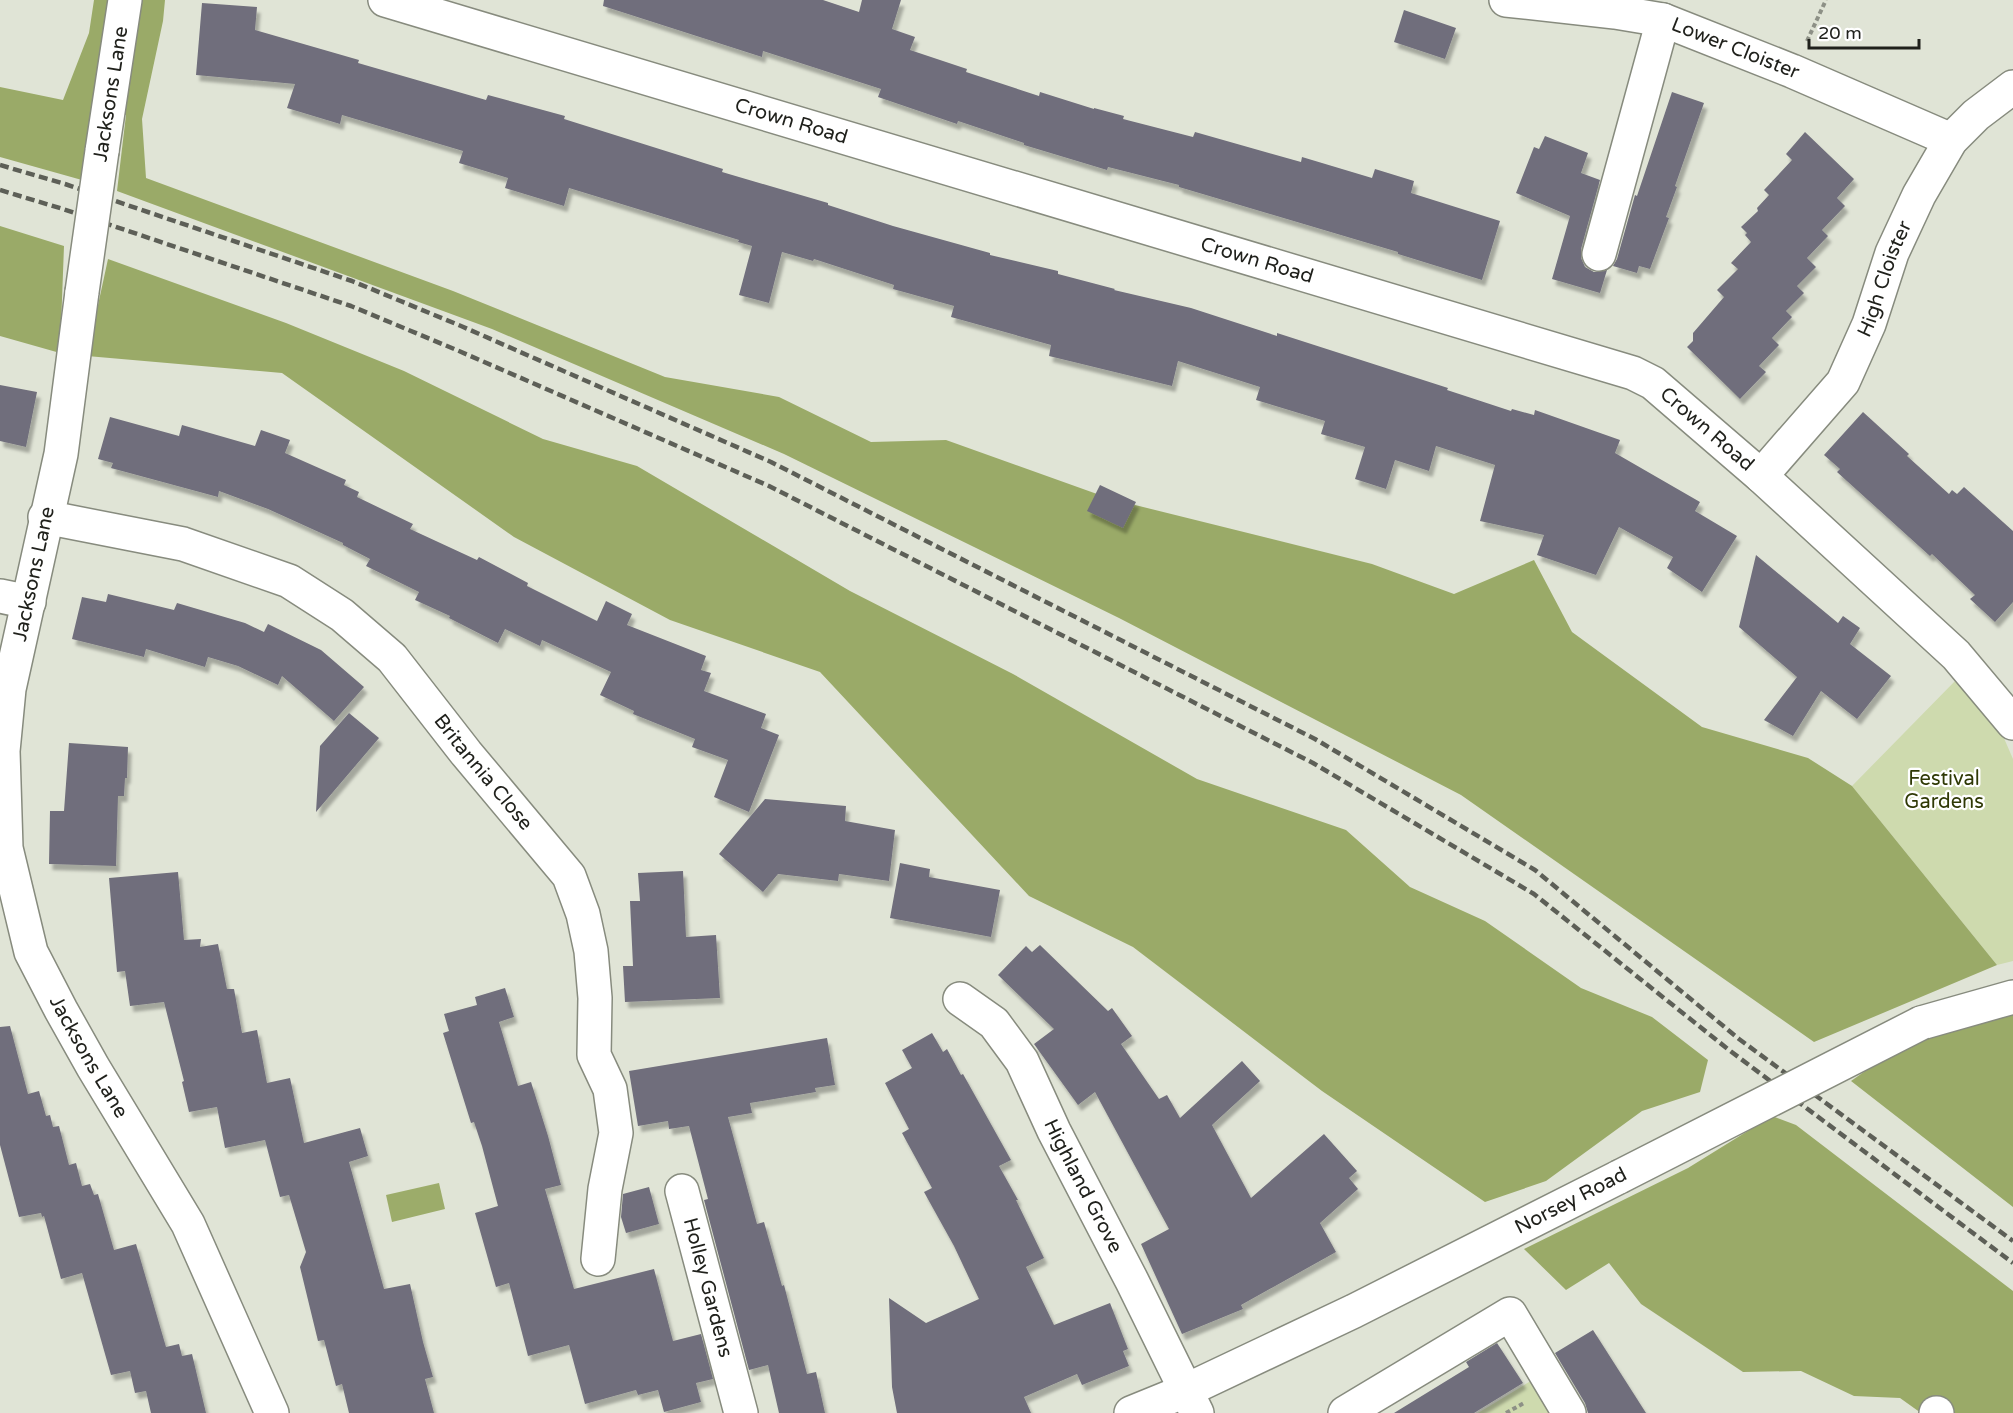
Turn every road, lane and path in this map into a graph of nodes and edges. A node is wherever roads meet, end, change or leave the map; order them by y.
1 (125, 0) edge
2 (385, 0) edge
3 (1506, 0) edge
4 (1826, 0) edge
5 (1616, 6) edge
6 (1663, 20) junction
7 (1792, 71) junction
8 (2013, 87) edge
9 (1951, 141) junction
10 (1599, 254) dead end
11 (1761, 476) junction
12 (45, 518) junction
13 (14, 599) edge
14 (2013, 723) edge
15 (2013, 997) edge
16 (960, 999) dead end
17 (682, 1191) dead end
18 (598, 1259) dead end
19 (737, 1399) edge
20 (1191, 1402) edge
21 (272, 1413) edge
22 (1131, 1413) edge
23 (1345, 1413) edge
24 (1569, 1413) edge

1 - 12 street, Jacksons Lane, bridge
2 - 11 street, Crown Road
3 - 5 street, Lower Cloister
4 - 7 path
5 - 6 street, Lower Cloister
6 - 7 street, Lower Cloister
6 - 10 street
7 - 9 street, Lower Cloister
8 - 9 street, High Cloister
9 - 11 street, High Cloister
11 - 14 street, Crown Road
12 - 13 street, Jacksons Lane
12 - 18 street, Britannia Close
13 - 21 street, Jacksons Lane
15 - 20 street, Norsey Road, bridge
16 - 20 street, Highland Grove
17 - 19 street, Holley Gardens
20 - 22 street, Norsey Road
23 - 24 street

